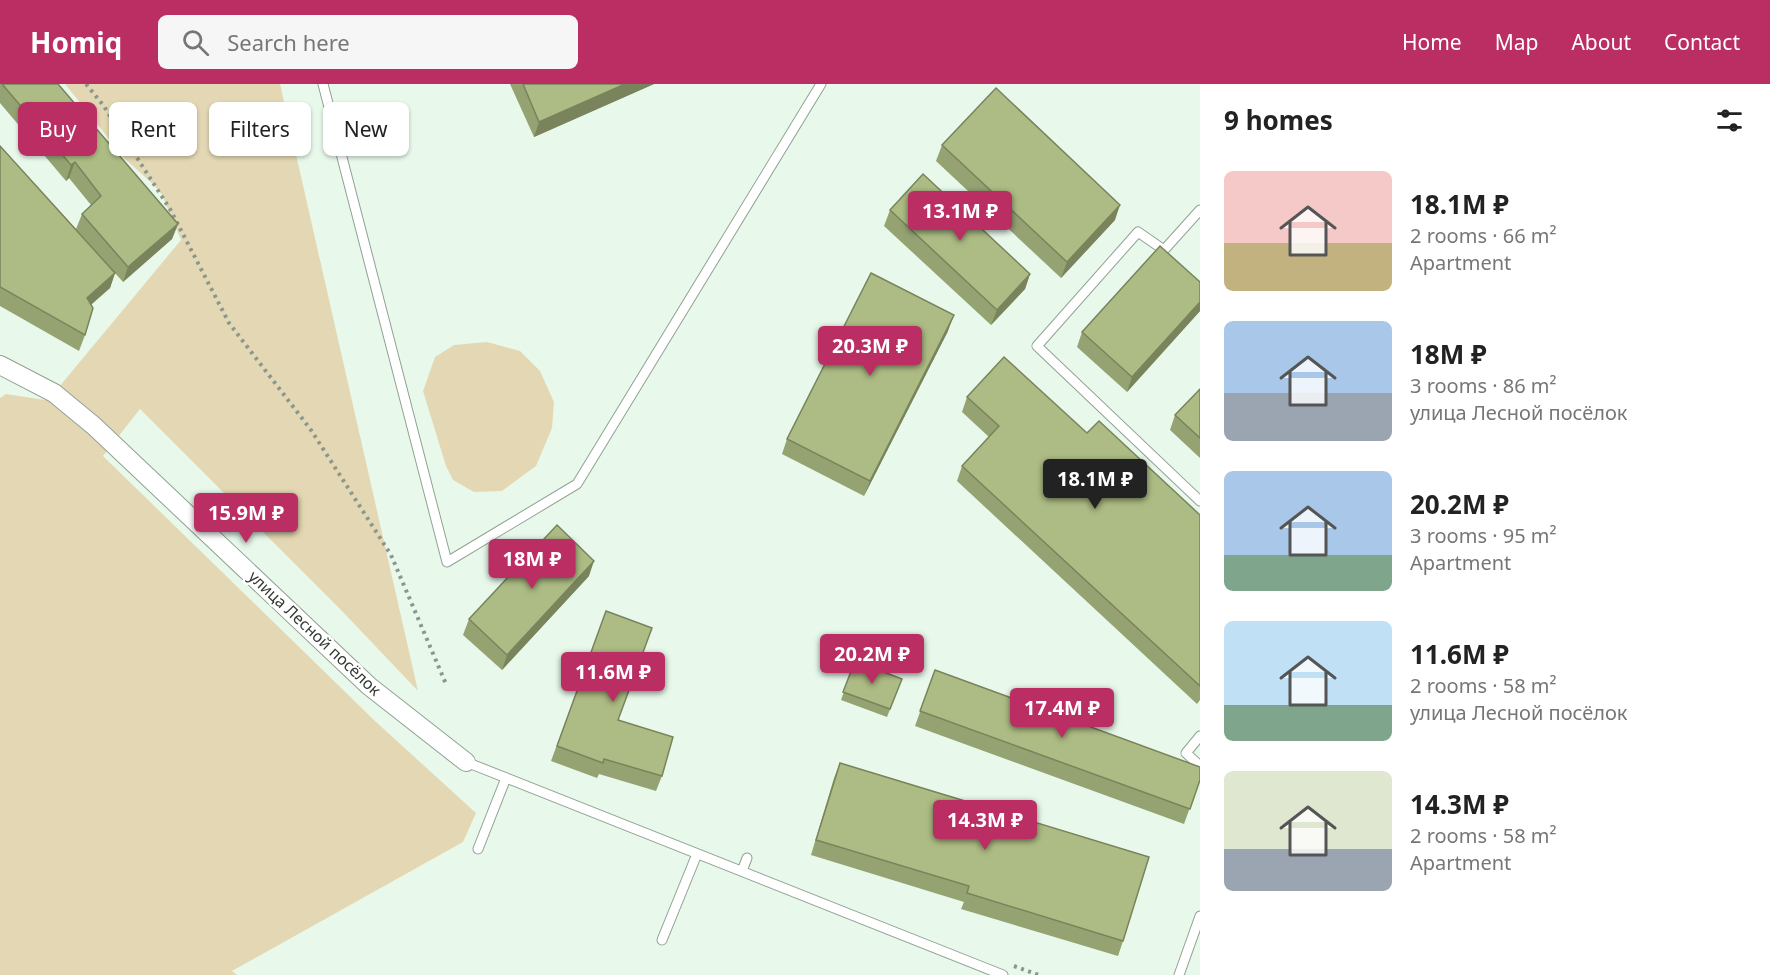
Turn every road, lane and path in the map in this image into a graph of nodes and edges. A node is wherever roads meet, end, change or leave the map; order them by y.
1 (86, 84) edge
2 (322, 84) edge
3 (821, 84) edge
4 (1200, 210) edge
5 (0, 365) edge
6 (1200, 501) edge
7 (446, 684) dead end
8 (1200, 736) edge
9 (466, 762) joint
10 (1200, 766) edge
11 (506, 778) junction
12 (478, 849) dead end
13 (697, 854) junction
14 (747, 858) dead end
15 (742, 872) junction
16 (1200, 916) edge
17 (662, 940) dead end
18 (1003, 975) edge
19 (1179, 975) edge

1 - 7 path
2 - 3 lane
4 - 6 lane
5 - 9 street, улица Лесной посёлок
8 - 10 lane
9 - 11 lane
11 - 12 lane
11 - 13 lane
13 - 15 lane
13 - 17 lane
14 - 15 lane
15 - 18 lane
16 - 19 lane

